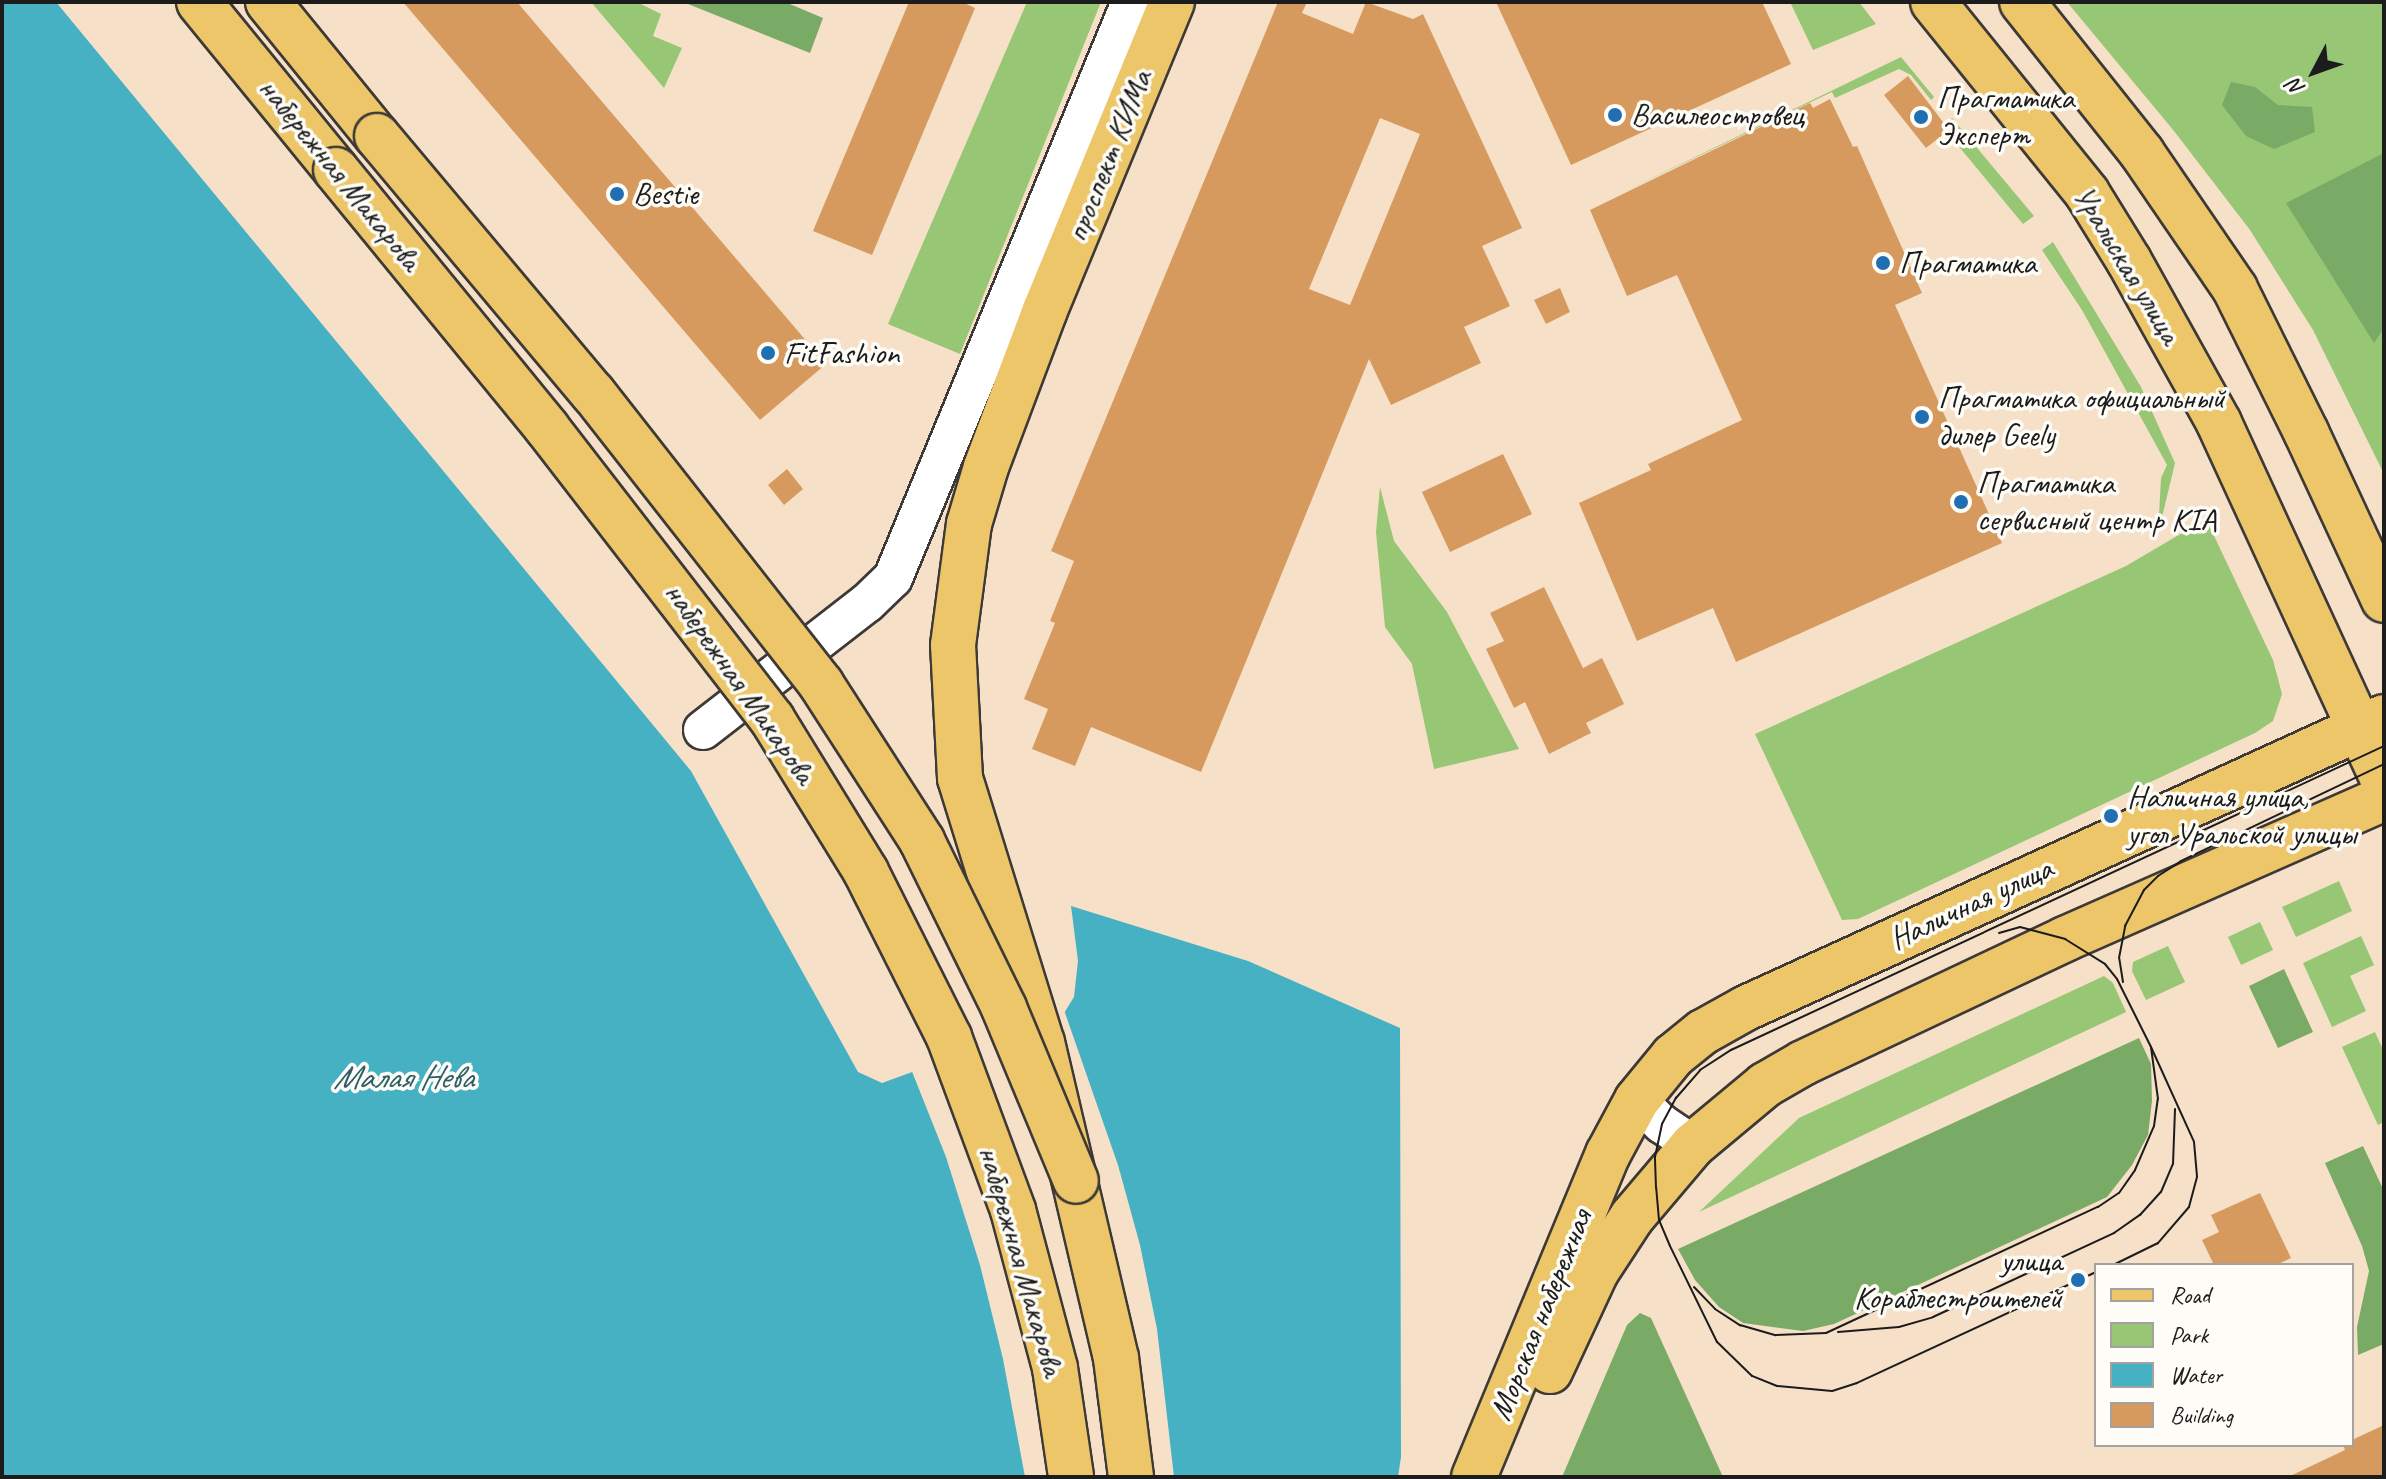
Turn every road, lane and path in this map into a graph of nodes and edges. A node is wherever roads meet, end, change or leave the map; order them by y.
1 (199, 2) edge
2 (268, 2) edge
3 (1131, 2) edge
4 (1172, 2) edge
5 (1933, 2) edge
6 (2022, 2) edge
7 (2384, 600) edge
8 (2371, 723) edge
9 (703, 730) dead end
10 (2384, 782) edge
11 (2384, 798) edge
12 (1637, 1100) junction
13 (1693, 1145) junction
14 (1608, 1154) joint
15 (1076, 1181) junction
16 (1071, 1477) edge
17 (1131, 1477) edge
18 (1474, 1477) edge
19 (1506, 1477) edge

1 - 16 main road, набережная Макарова, bridge
2 - 15 main road, набережная Макарова, bridge
3 - 9 street
4 - 15 main road, проспект КИМа, bridge
5 - 8 main road, Уральская улица
6 - 7 main road
8 - 10 main road
8 - 12 main road, Наличная улица
11 - 13 main road
12 - 13 street
12 - 14 main road, Наличная улица
13 - 19 main road, Морская набережная
14 - 18 main road, Морская набережная
15 - 17 main road, набережная Макарова

